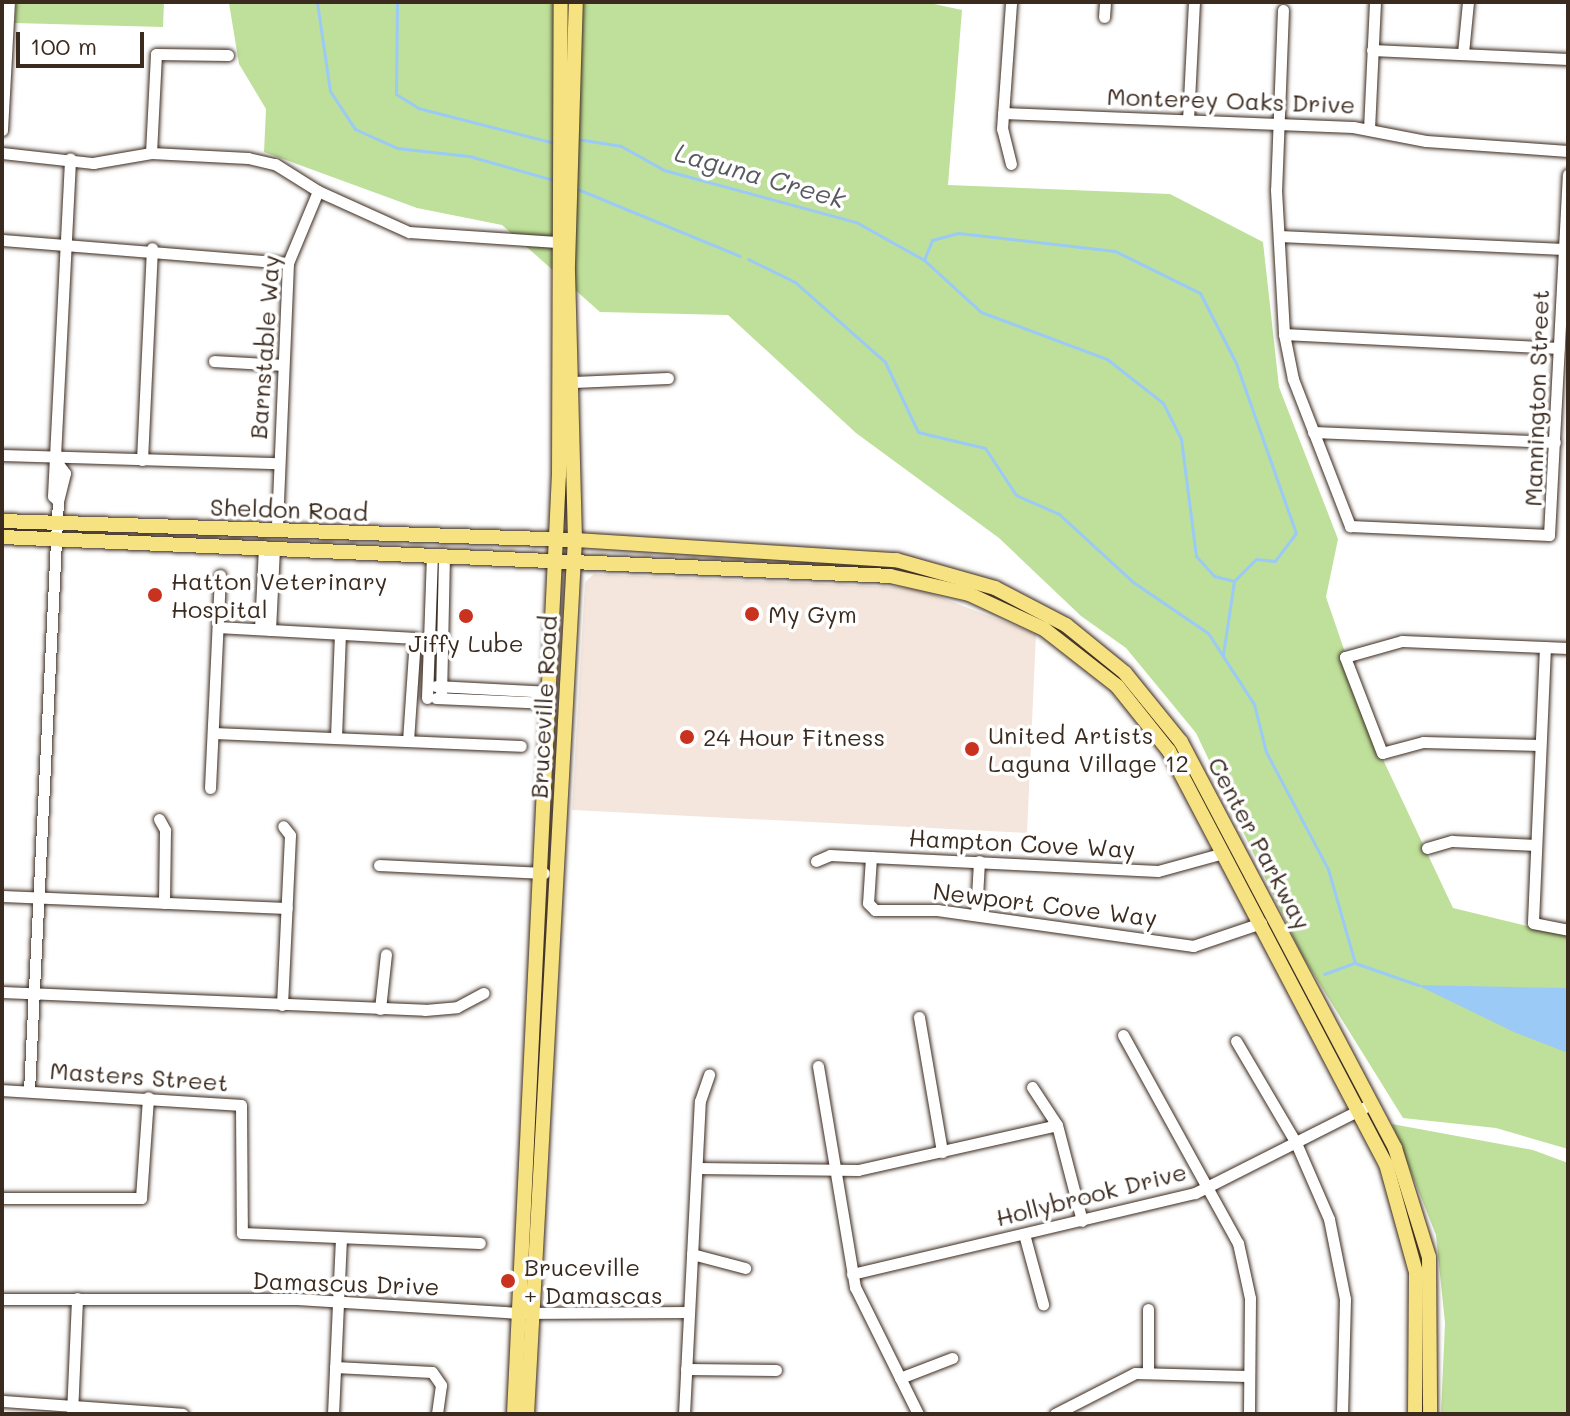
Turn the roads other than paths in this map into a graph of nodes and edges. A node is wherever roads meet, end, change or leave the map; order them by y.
1 (9, 2) edge
2 (561, 2) edge
3 (576, 2) edge
4 (1011, 2) edge
5 (1105, 2) edge
6 (1194, 2) edge
7 (1375, 2) edge
8 (1468, 2) edge
9 (1283, 10) dead end
10 (1104, 17) dead end
11 (1372, 50) junction
12 (1463, 53) junction
13 (228, 55) dead end
14 (1568, 59) edge
15 (1003, 113) junction
16 (1188, 120) junction
17 (1280, 123) junction
18 (568, 127) junction
19 (1369, 129) junction
20 (2, 130) edge
21 (1568, 151) edge
22 (2, 153) edge
23 (151, 153) junction
24 (70, 158) junction
25 (1011, 164) dead end
26 (1568, 175) edge
27 (318, 191) junction
28 (563, 217) junction
29 (1279, 236) junction
30 (2, 240) edge
31 (557, 242) junction
32 (69, 245) junction
33 (152, 248) junction
34 (1564, 249) junction
35 (288, 263) junction
36 (1284, 334) junction
37 (1559, 348) junction
38 (214, 361) dead end
39 (283, 365) junction
40 (668, 378) dead end
41 (573, 382) junction
42 (1313, 432) junction
43 (1555, 442) junction
44 (2, 455) edge
45 (142, 460) junction
46 (59, 461) junction
47 (279, 463) junction
48 (2, 521) edge
49 (55, 523) junction
50 (277, 530) junction
51 (2, 537) edge
52 (54, 539) junction
53 (556, 540) junction
54 (575, 540) junction
55 (269, 546) junction
56 (438, 554) junction
57 (833, 556) junction
58 (554, 559) junction
59 (574, 560) junction
60 (776, 570) junction
61 (220, 575) dead end
62 (947, 580) junction
63 (218, 627) junction
64 (265, 630) junction
65 (340, 635) junction
66 (1545, 647) junction
67 (1568, 648) edge
68 (413, 691) junction
69 (427, 692) junction
70 (441, 692) junction
71 (550, 698) junction
72 (549, 719) junction
73 (213, 733) junction
74 (336, 737) junction
75 (408, 740) junction
76 (1540, 745) junction
77 (521, 746) dead end
78 (210, 788) dead end
79 (561, 800) junction
80 (159, 819) dead end
81 (283, 826) dead end
82 (1536, 845) junction
83 (1427, 848) dead end
84 (1224, 853) junction
85 (871, 857) junction
86 (816, 861) dead end
87 (979, 861) junction
88 (379, 865) dead end
89 (544, 873) junction
90 (2, 896) edge
91 (38, 897) junction
92 (164, 903) junction
93 (287, 908) junction
94 (976, 915) junction
95 (1261, 923) junction
96 (1568, 930) edge
97 (386, 954) dead end
98 (2, 992) edge
99 (34, 993) junction
100 (483, 993) dead end
101 (282, 1005) junction
102 (380, 1009) junction
103 (919, 1017) dead end
104 (1123, 1035) dead end
105 (1236, 1041) dead end
106 (818, 1066) dead end
107 (709, 1075) dead end
108 (1032, 1087) dead end
109 (2, 1090) edge
110 (29, 1091) junction
111 (148, 1097) junction
112 (1366, 1107) junction
113 (1057, 1125) junction
114 (1296, 1143) junction
115 (942, 1152) junction
116 (697, 1168) junction
117 (832, 1173) junction
118 (1212, 1186) junction
119 (2, 1198) edge
120 (1082, 1221) junction
121 (1024, 1234) junction
122 (341, 1238) junction
123 (480, 1243) dead end
124 (692, 1254) junction
125 (745, 1268) dead end
126 (852, 1274) junction
127 (77, 1298) junction
128 (2, 1299) edge
129 (338, 1302) junction
130 (1043, 1304) dead end
131 (1148, 1309) dead end
132 (689, 1312) junction
133 (526, 1313) junction
134 (952, 1358) dead end
135 (335, 1367) junction
136 (686, 1369) junction
137 (776, 1370) dead end
138 (1148, 1372) junction
139 (1247, 1376) junction
140 (900, 1378) junction
141 (2, 1401) edge
142 (72, 1409) edge
143 (183, 1414) edge
144 (333, 1414) edge
145 (437, 1414) edge
146 (514, 1414) edge
147 (527, 1414) edge
148 (684, 1414) edge
149 (918, 1414) edge
150 (1055, 1414) edge
151 (1249, 1414) edge
152 (1342, 1414) edge
153 (1415, 1414) edge
154 (1430, 1414) edge

1 - 20 street
2 - 18 main road, Bruceville Road
3 - 18 main road, Bruceville Road
4 - 15 street
5 - 10 street
6 - 16 street
7 - 11 street
8 - 12 street
9 - 17 street, Mannington Street
11 - 12 street
11 - 19 street
12 - 14 street
13 - 23 street
15 - 16 street, Monterey Oaks Drive
15 - 25 street
16 - 17 street, Monterey Oaks Drive
17 - 19 street, Monterey Oaks Drive
17 - 29 street, Mannington Street
18 - 28 main road, Bruceville Road
19 - 21 street, Monterey Oaks Drive
22 - 24 street
23 - 24 street
23 - 27 street
24 - 32 street
26 - 34 street, Mannington Street
27 - 31 street
27 - 35 street, Barnstable Way
28 - 31 main road, Bruceville Road
28 - 41 main road, Bruceville Road
29 - 34 street
29 - 36 street, Mannington Street
30 - 32 street
31 - 53 main road, Bruceville Road
32 - 33 street
32 - 46 street
33 - 35 street
33 - 45 street
34 - 37 street, Mannington Street
35 - 39 street, Barnstable Way
36 - 37 street
36 - 42 street, Mannington Street
37 - 43 street, Mannington Street
38 - 39 street
39 - 47 street, Barnstable Way
40 - 41 street
41 - 54 main road, Bruceville Road
42 - 43 street
42 - 43 street, Mannington Street
44 - 46 street
45 - 46 street
45 - 47 street
46 - 49 street
47 - 50 street, Barnstable Way
48 - 49 main road, Sheldon Road
49 - 50 main road, Sheldon Road
49 - 52 street
50 - 53 main road, Sheldon Road
51 - 52 main road, Sheldon Road
52 - 55 main road, Sheldon Road
52 - 91 street
53 - 54 main road, Sheldon Road
53 - 58 main road, Bruceville Road
54 - 57 main road, Center Parkway
54 - 59 main road, Bruceville Road
55 - 56 main road, Sheldon Road
55 - 64 street
56 - 58 main road, Sheldon Road
56 - 69 street
56 - 70 street
57 - 60 main road
57 - 62 main road, Center Parkway
58 - 59 main road, Sheldon Road
58 - 71 main road, Bruceville Road
59 - 60 main road, Center Parkway
59 - 79 main road, Bruceville Road
60 - 62 main road, Center Parkway
61 - 63 street
62 - 84 main road, Center Parkway
62 - 112 main road, Center Parkway
63 - 64 street
63 - 73 street
64 - 65 street
65 - 68 street
65 - 74 street
66 - 67 street
66 - 76 street
66 - 76 street
68 - 69 street
68 - 75 street
69 - 70 street
70 - 71 street
71 - 72 main road, Bruceville Road
72 - 79 main road
72 - 89 main road, Bruceville Road
73 - 74 street
73 - 78 street
74 - 75 street
75 - 77 street
76 - 82 street
79 - 133 main road, Bruceville Road
80 - 92 street
81 - 93 street
82 - 83 street
82 - 96 street
84 - 87 street, Hampton Cove Way
84 - 95 main road, Center Parkway
85 - 86 street, Hampton Cove Way
85 - 87 street, Hampton Cove Way
85 - 94 street, Newport Cove Way
87 - 94 street
88 - 89 street
89 - 133 main road, Bruceville Road
90 - 91 street
91 - 92 street
91 - 99 street
92 - 93 street
93 - 101 street
94 - 95 street, Newport Cove Way
95 - 112 main road, Center Parkway
97 - 102 street
98 - 99 street
99 - 101 street
99 - 110 street
100 - 102 street
101 - 102 street
103 - 115 street
104 - 118 street
105 - 114 street
106 - 117 street
107 - 116 street
108 - 113 street
109 - 110 street, Masters Street
110 - 111 street, Masters Street
111 - 119 street
111 - 122 street, Masters Street
112 - 114 street, Hollybrook Drive
112 - 153 main road, Center Parkway
112 - 154 main road, Center Parkway
113 - 115 street
113 - 120 street
114 - 118 street, Hollybrook Drive
114 - 152 street
115 - 117 street
116 - 117 street
116 - 124 street
117 - 126 street
118 - 120 street, Hollybrook Drive
118 - 139 street
120 - 121 street, Hollybrook Drive
121 - 126 street, Hollybrook Drive
121 - 130 street
122 - 123 street, Masters Street
122 - 129 street
124 - 125 street
124 - 132 street
126 - 140 street
127 - 128 street, Damascus Drive
127 - 129 street, Damascus Drive
127 - 142 street
129 - 133 street, Damascus Drive
129 - 135 street
131 - 138 street
132 - 133 street, Damascus Drive
132 - 136 street
133 - 146 main road, Bruceville Road
133 - 147 main road, Bruceville Road
134 - 140 street
135 - 144 street
135 - 145 street
136 - 137 street
136 - 148 street
138 - 139 street
138 - 150 street
139 - 151 street
140 - 149 street
141 - 142 street
142 - 143 street

